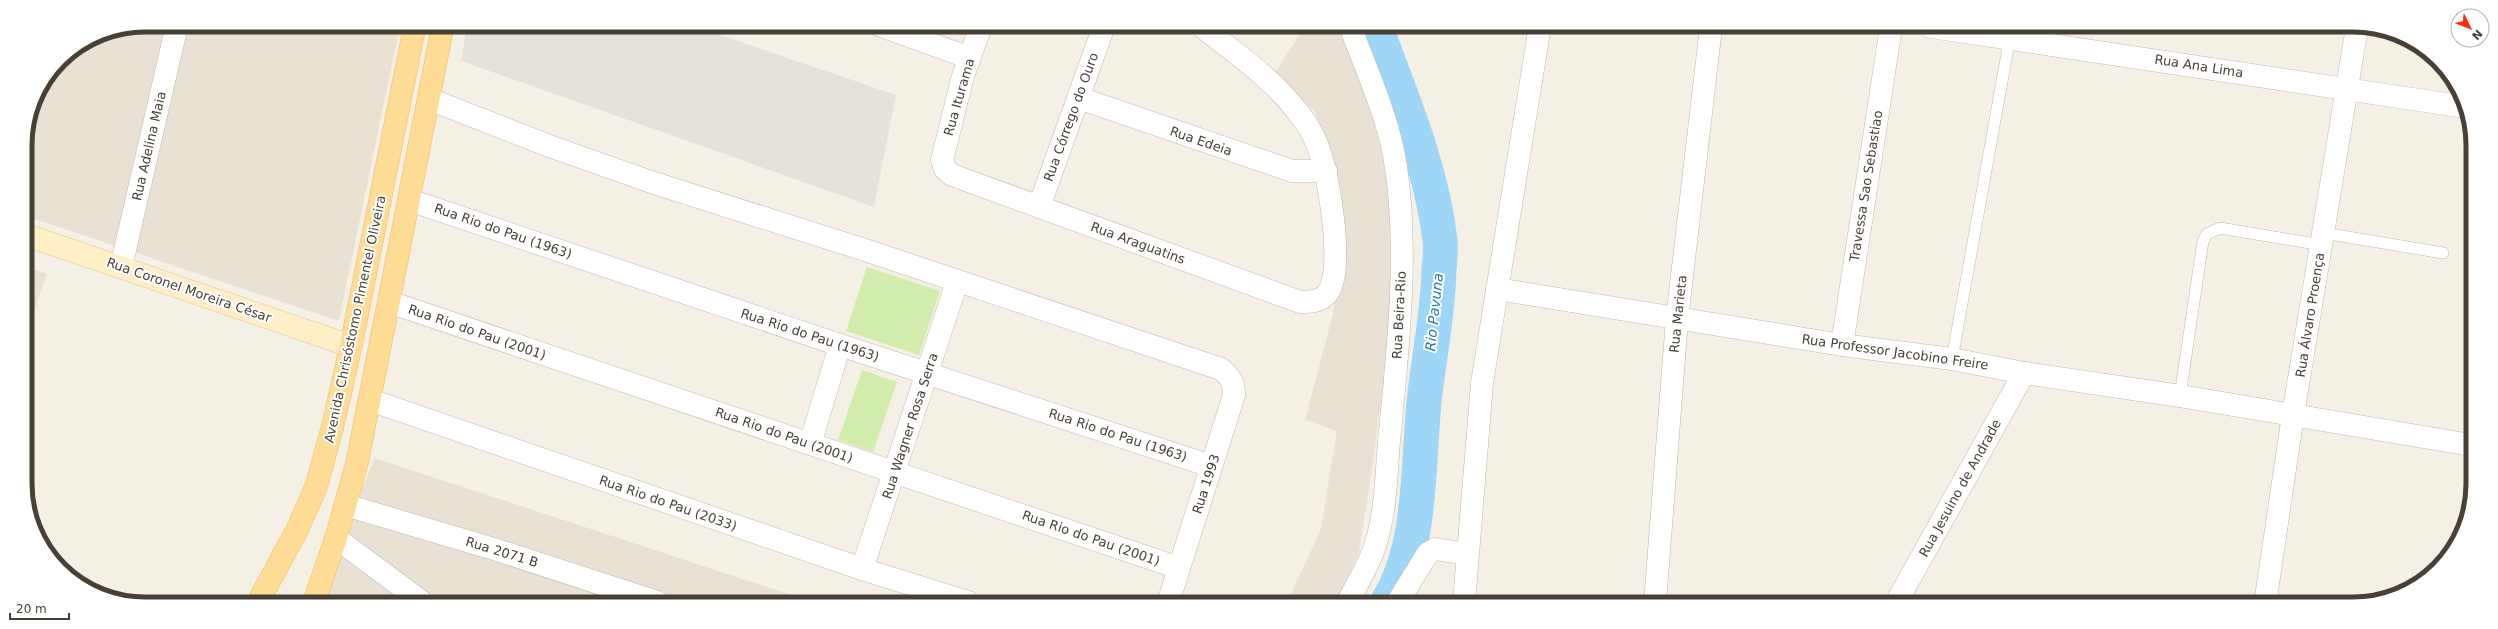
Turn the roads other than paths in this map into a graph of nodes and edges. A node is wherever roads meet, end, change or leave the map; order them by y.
1 (175, 32) edge
2 (415, 32) edge
3 (443, 32) edge
4 (898, 32) edge
5 (979, 32) edge
6 (1102, 32) edge
7 (1208, 32) edge
8 (1352, 32) edge
9 (1539, 32) edge
10 (1710, 32) edge
11 (1890, 32) edge
12 (1971, 32) edge
13 (2356, 32) edge
14 (2010, 37) junction
15 (970, 58) junction
16 (2347, 89) junction
17 (1079, 98) junction
18 (429, 99) junction
19 (2459, 106) edge
20 (945, 169) joint
21 (1326, 171) junction
22 (409, 200) junction
23 (1039, 207) junction
24 (32, 237) edge
25 (2323, 239) junction
26 (2443, 253) dead end
27 (121, 267) junction
28 (957, 282) junction
29 (1497, 289) junction
30 (389, 302) junction
31 (1677, 319) junction
32 (840, 345) junction
33 (1842, 345) junction
34 (351, 346) junction
35 (1952, 359) junction
36 (928, 372) junction
37 (2024, 373) junction
38 (371, 392) junction
39 (2180, 396) junction
40 (2293, 415) junction
41 (810, 444) junction
42 (2466, 444) edge
43 (1211, 466) junction
44 (894, 472) junction
45 (346, 505) junction
46 (336, 538) junction
47 (1467, 554) junction
48 (1179, 568) junction
49 (862, 569) junction
50 (261, 597) edge
51 (316, 597) edge
52 (415, 597) edge
53 (642, 597) edge
54 (952, 597) edge
55 (1170, 597) edge
56 (1350, 597) edge
57 (1401, 597) edge
58 (1464, 597) edge
59 (1655, 597) edge
60 (1899, 597) edge
61 (2266, 597) edge

1 - 27 street, Rua Adelina Maia
2 - 34 main road, Avenida Chrisóstomo Pimentel Oliveira
3 - 18 main road
4 - 15 street
5 - 15 street, Rua Iturama
6 - 17 street, Rua Córrego do Ouro
7 - 21 street
8 - 56 street, Rua Beira-Rio
9 - 29 street
10 - 31 street, Rua Marieta
11 - 33 street, Travessa Sao Sebastiao
12 - 14 street, Rua Ana Lima
13 - 16 street, Rua Álvaro Proença
14 - 16 street, Rua Ana Lima
14 - 35 lane
15 - 20 street, Rua Iturama
16 - 19 street, Rua Ana Lima
16 - 25 street, Rua Álvaro Proença
17 - 21 street, Rua Edeia
17 - 23 street, Rua Córrego do Ouro
18 - 22 main road
18 - 28 street
20 - 23 street, Rua Araguatins
21 - 23 street, Rua Araguatins
22 - 30 main road
22 - 32 street, Rua Rio do Pau (1963)
24 - 27 street, Rua Coronel Moreira César
25 - 26 lane
25 - 39 lane
25 - 40 street, Rua Álvaro Proença
27 - 34 street, Rua Coronel Moreira César
28 - 36 street, Rua Wagner Rosa Serra
28 - 43 street, Rua 1993
29 - 31 street, Rua Professor Jacobino Freire
29 - 47 street
30 - 38 main road
30 - 41 street, Rua Rio do Pau (2001)
31 - 33 street, Rua Professor Jacobino Freire
31 - 59 street, Rua Marieta
32 - 36 street, Rua Rio do Pau (1963)
32 - 41 street
33 - 35 street, Rua Professor Jacobino Freire
34 - 38 main road
34 - 50 main road, Avenida Chrisóstomo Pimentel Oliveira
35 - 37 street, Rua Professor Jacobino Freire
36 - 43 street, Rua Rio do Pau (1963)
36 - 44 street, Rua Wagner Rosa Serra
37 - 39 street, Rua Professor Jacobino Freire
37 - 60 street, Rua Jesuino de Andrade
38 - 45 main road
38 - 49 street, Rua Rio do Pau (2033)
39 - 40 street, Rua Professor Jacobino Freire
40 - 42 street, Rua Professor Jacobino Freire
40 - 61 street, Rua Álvaro Proença
41 - 44 street, Rua Rio do Pau (2001)
43 - 48 street, Rua 1993
44 - 48 street, Rua Rio do Pau (2001)
44 - 49 street, Rua Wagner Rosa Serra
45 - 46 main road
45 - 53 street, Rua 2071 B
46 - 51 main road
46 - 52 street
47 - 57 street
47 - 58 street
48 - 55 street, Rua 1993
49 - 54 street, Rua Rio do Pau (2033)

